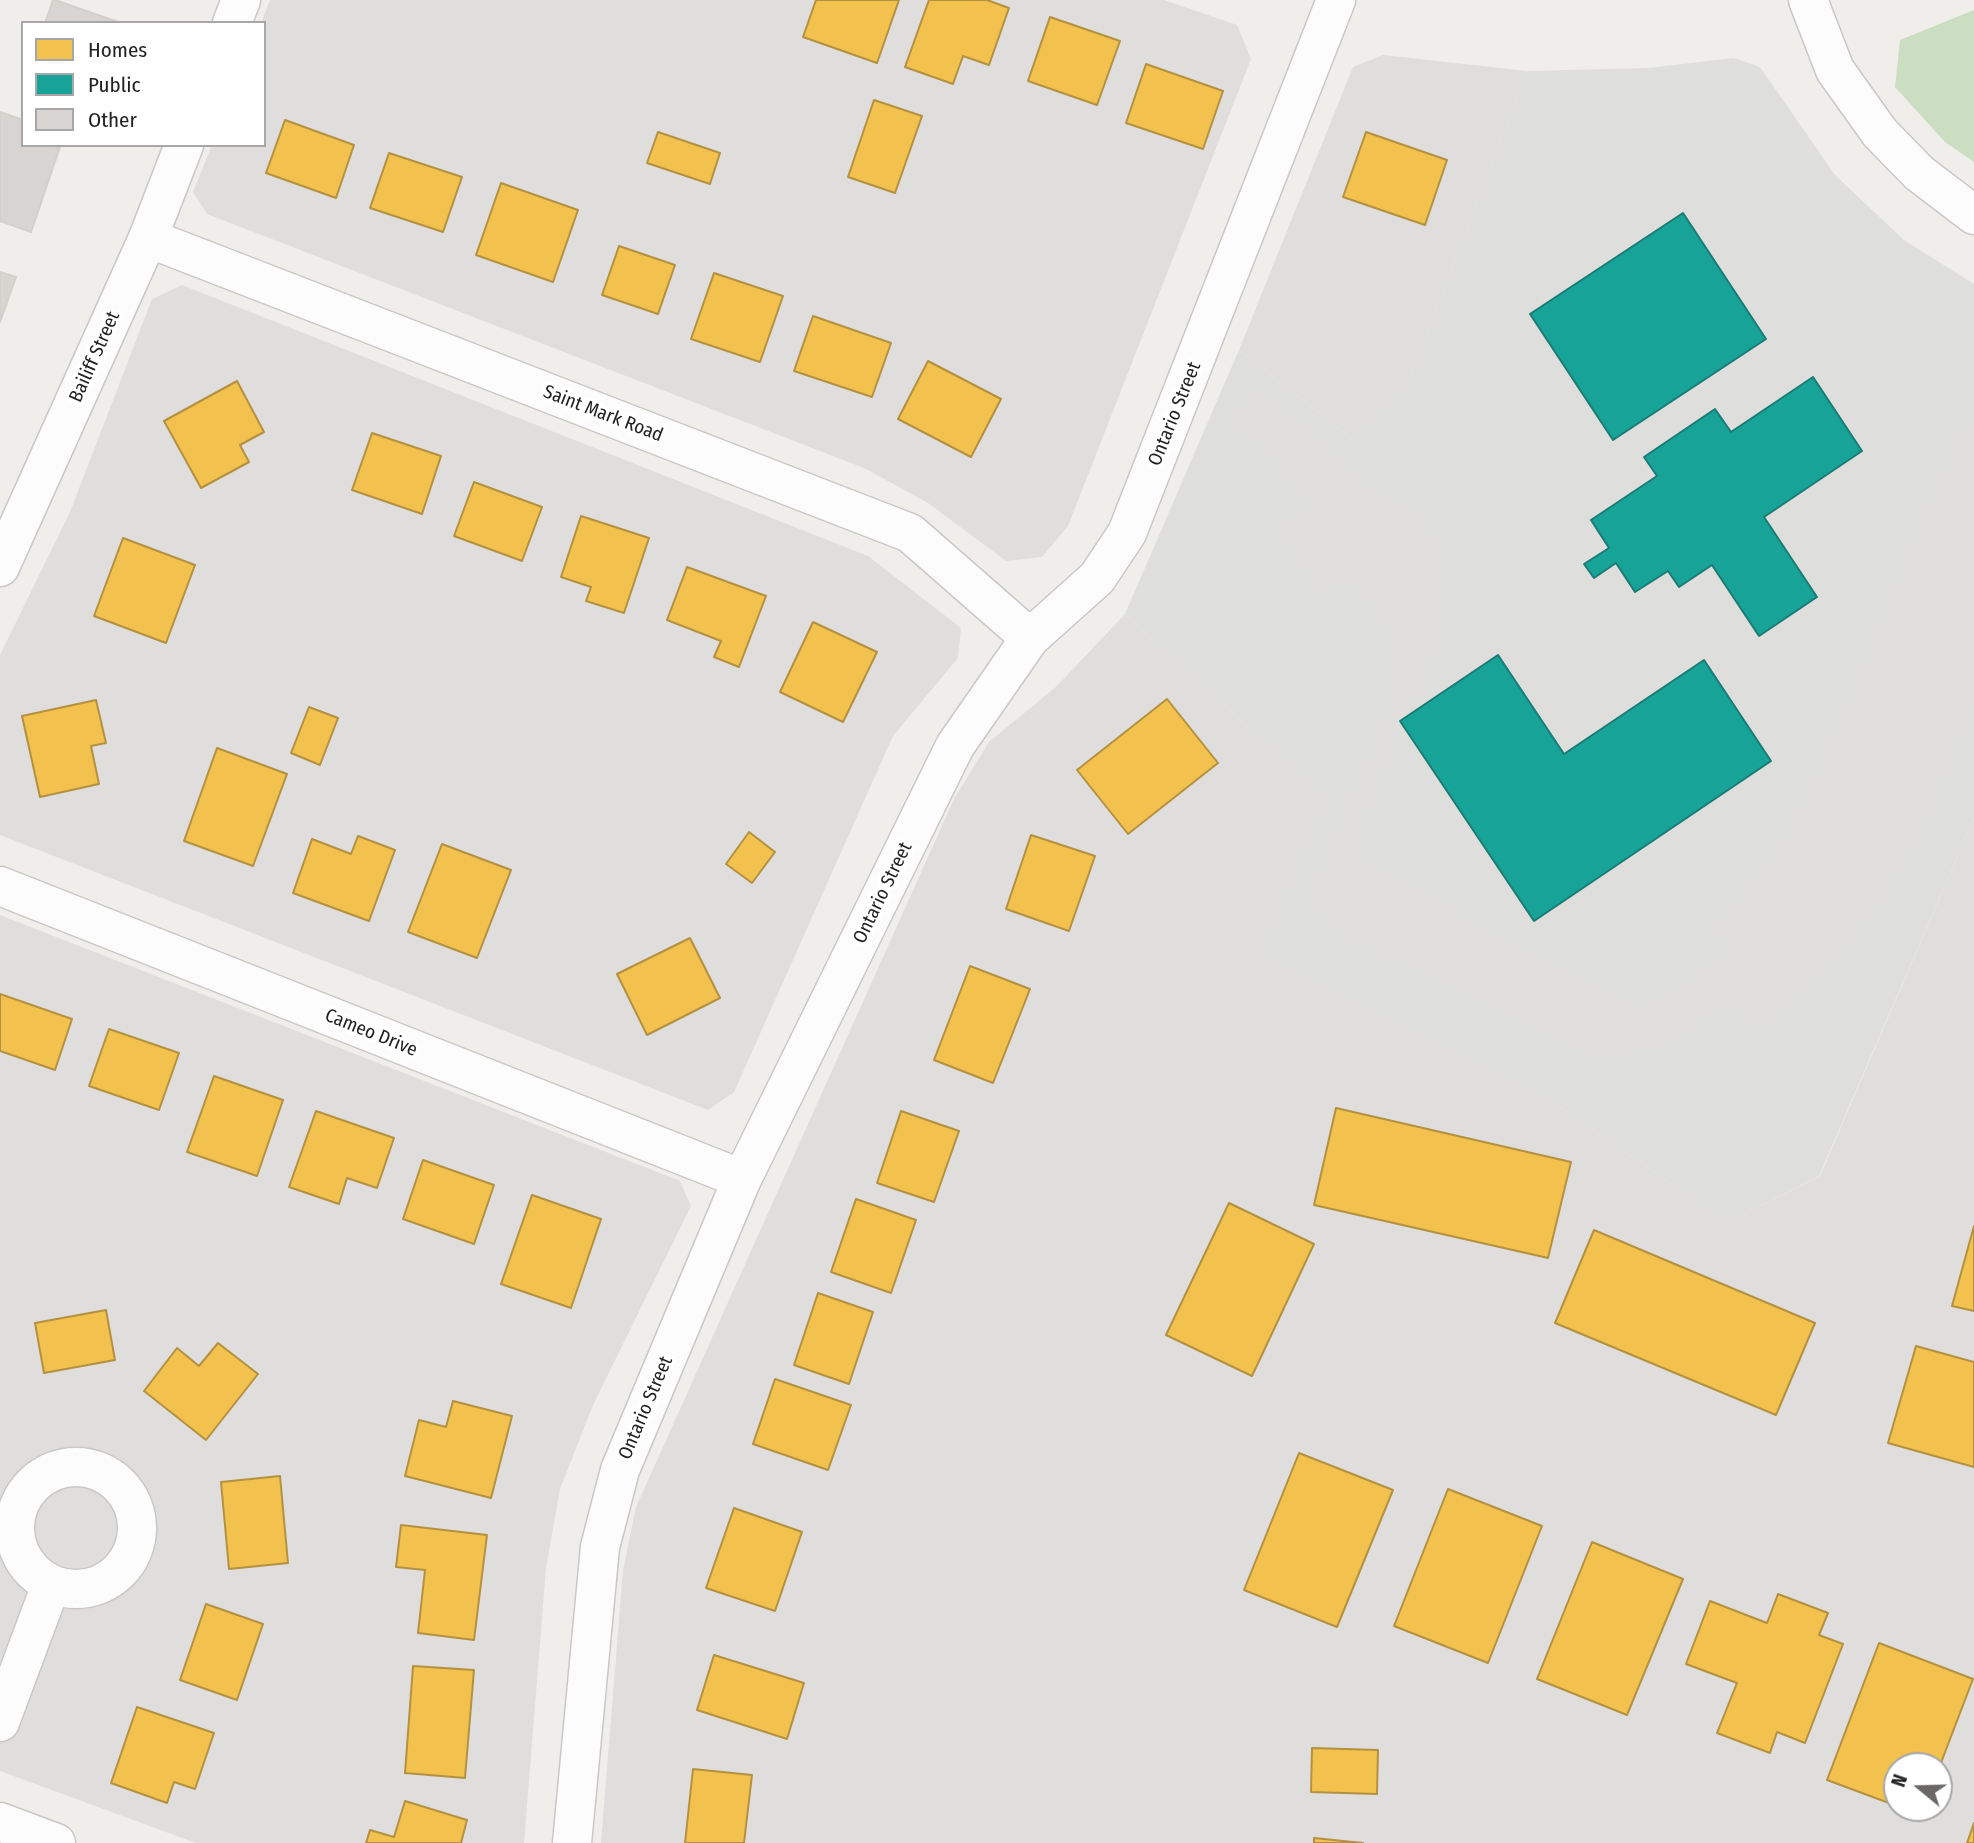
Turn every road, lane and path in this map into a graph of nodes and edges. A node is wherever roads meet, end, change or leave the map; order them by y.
1 (241, 0) edge
2 (1336, 0) edge
3 (1808, 0) edge
4 (233, 21) edge
5 (183, 147) edge
6 (1974, 215) edge
7 (148, 238) junction
8 (0, 567) edge
9 (1030, 638) junction
10 (0, 886) edge
11 (742, 1179) junction
12 (51, 1585) dead end
13 (0, 1722) edge
14 (0, 1822) edge
15 (56, 1843) edge
16 (572, 1843) edge

1 - 4 street
2 - 9 street, Ontario Street
3 - 6 street
5 - 7 street, Bailiff Street
7 - 8 street, Bailiff Street
7 - 9 street, Saint Mark Road
9 - 11 street, Ontario Street
10 - 11 street, Cameo Drive
11 - 16 street, Ontario Street
12 - 13 street
14 - 15 street

